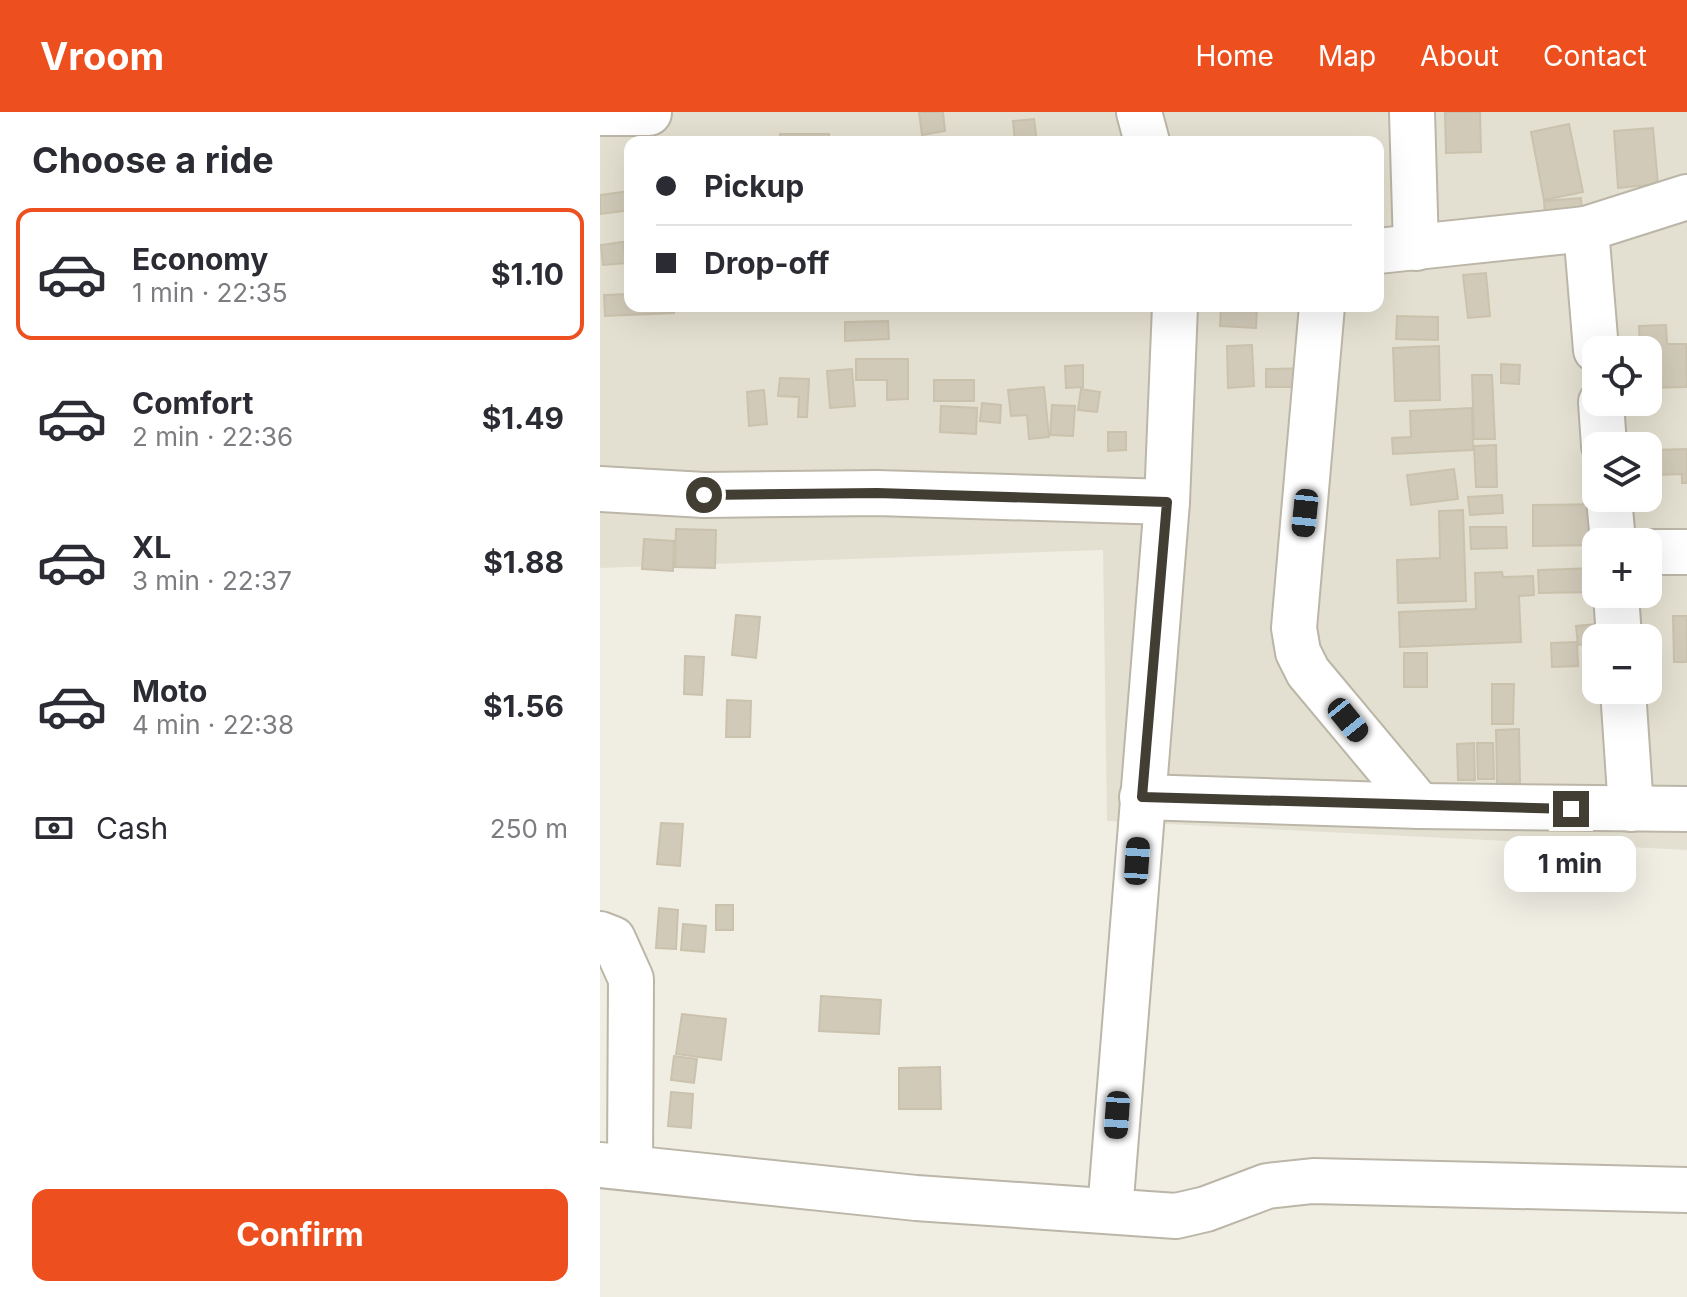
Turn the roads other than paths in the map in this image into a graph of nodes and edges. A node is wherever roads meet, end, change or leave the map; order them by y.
1 (649, 112) edge
2 (1139, 112) edge
3 (1412, 112) edge
4 (600, 113) edge
5 (659, 136) edge
6 (1145, 136) edge
7 (1687, 197) edge
8 (1586, 229) junction
9 (1397, 250) edge
10 (1175, 312) edge
11 (1321, 312) edge
12 (1595, 336) edge
13 (602, 497) edge
14 (1167, 502) junction
15 (1662, 552) edge
16 (1687, 552) edge
17 (1624, 704) edge
18 (1142, 797) junction
19 (1420, 806) junction
20 (1631, 809) junction
21 (1687, 809) edge
22 (600, 934) edge
23 (615, 1166) edge
24 (1687, 1190) edge
25 (1110, 1211) junction

1 - 4 street
1 - 5 street
2 - 6 street
3 - 9 street
7 - 8 street
8 - 9 street
8 - 12 street
10 - 14 street
11 - 19 street
13 - 14 street
14 - 18 street
15 - 16 street
17 - 20 street
18 - 19 street
18 - 25 street
19 - 20 street
20 - 21 street
22 - 23 street
23 - 25 street
24 - 25 street

